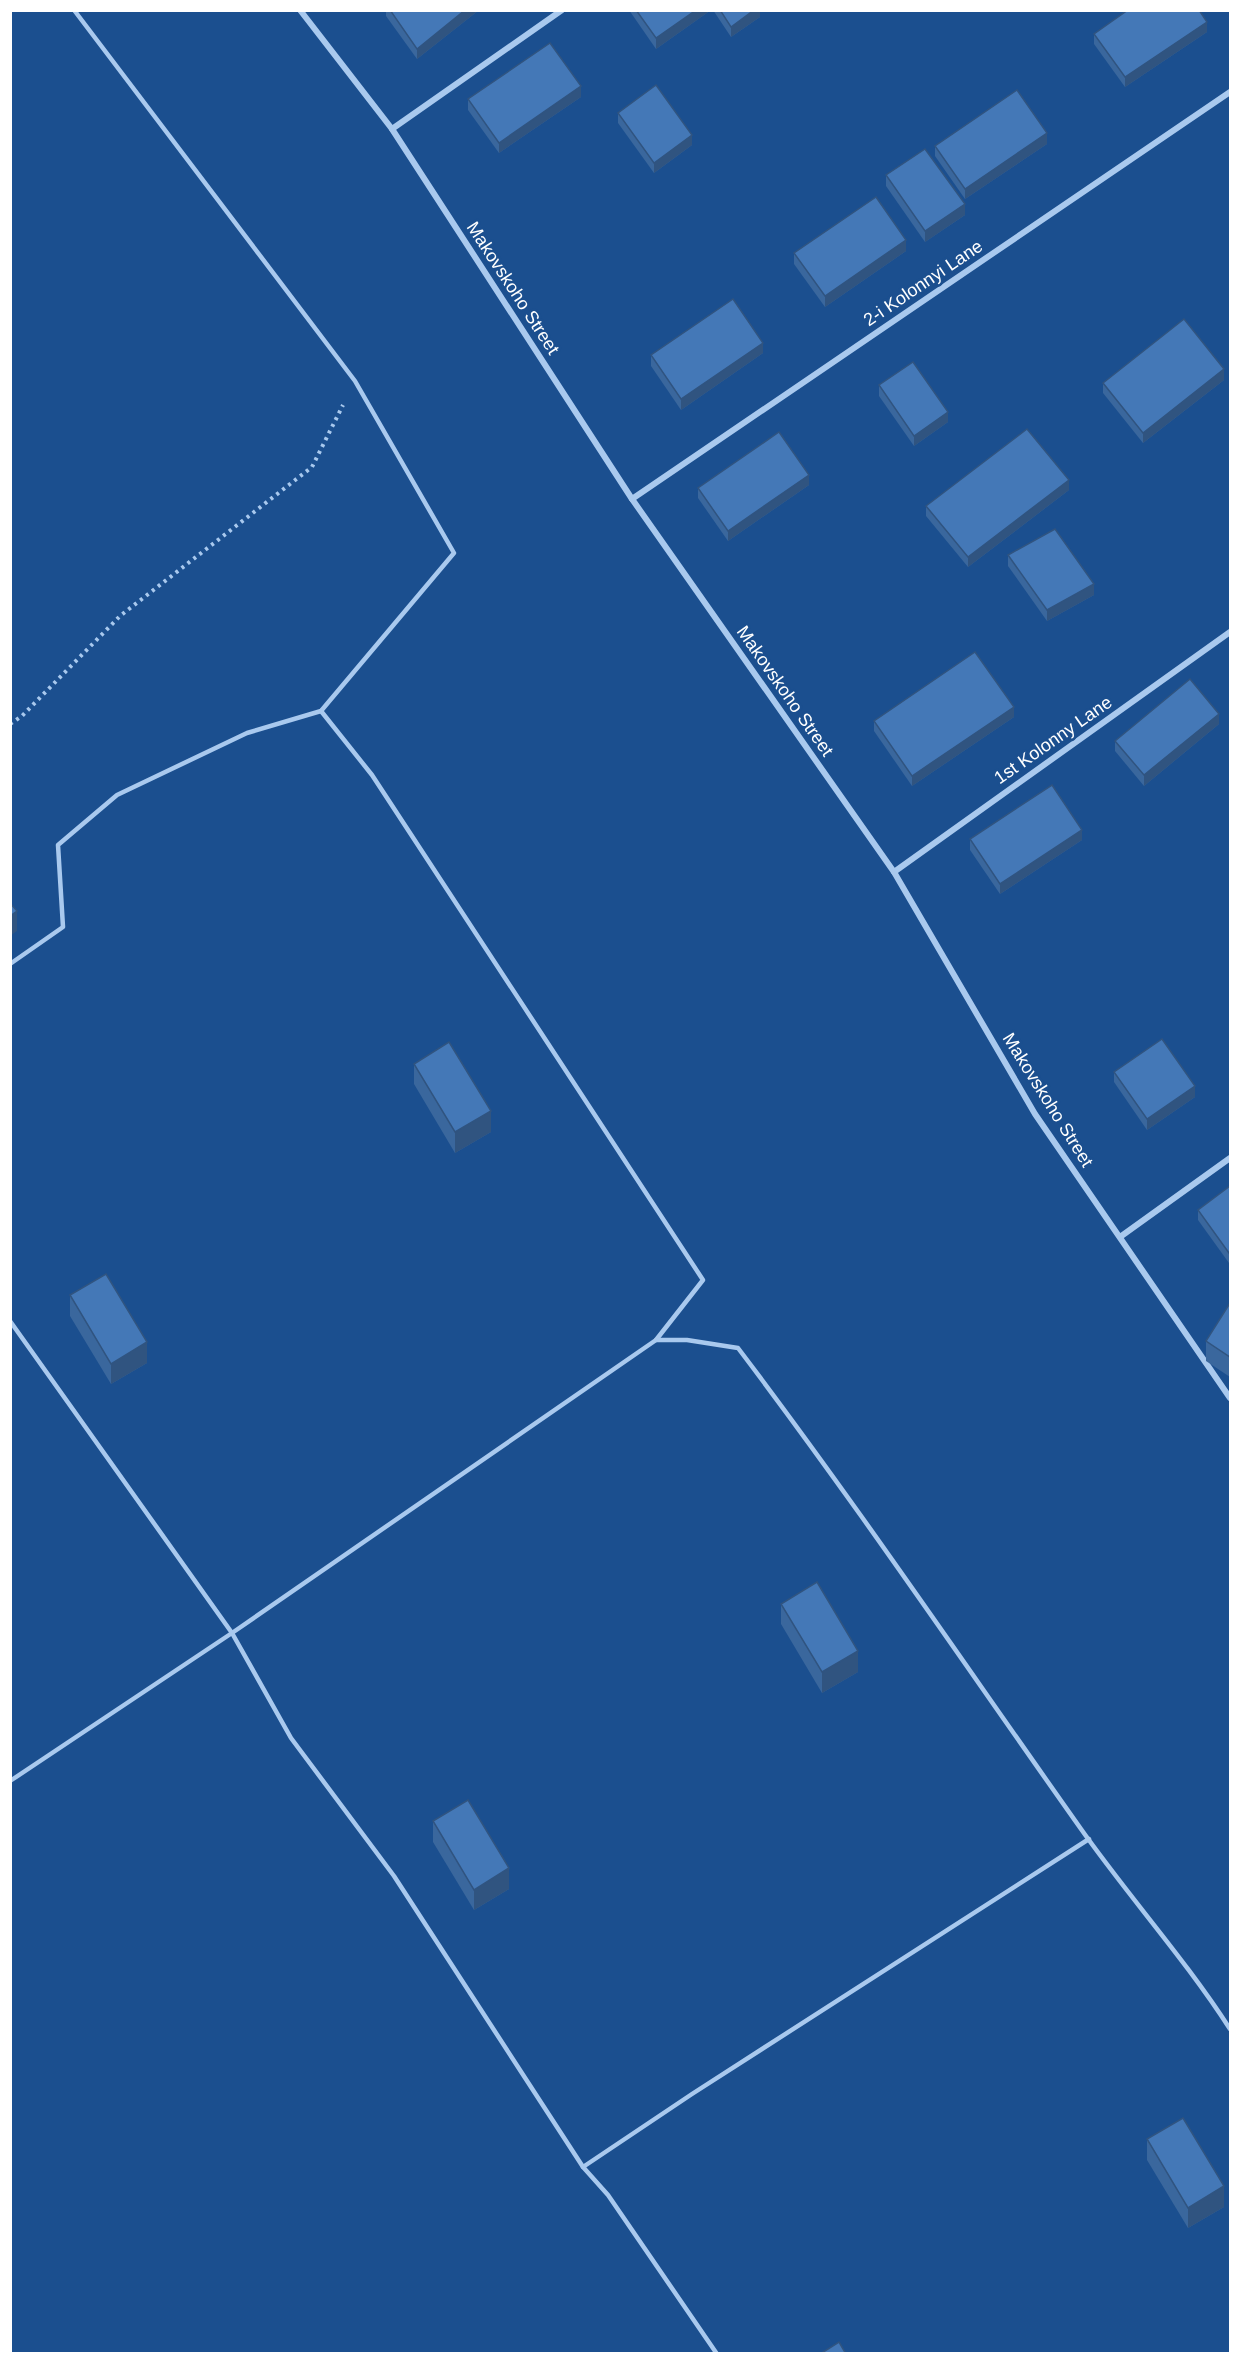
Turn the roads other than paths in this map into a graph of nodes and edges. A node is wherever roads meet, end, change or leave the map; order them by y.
1 (74, 10) edge
2 (300, 10) edge
3 (562, 10) edge
4 (1230, 92) edge
5 (392, 129) junction
6 (632, 499) junction
7 (1230, 632) edge
8 (321, 711) junction
9 (894, 872) junction
10 (10, 964) edge
11 (1230, 1158) edge
12 (1120, 1237) junction
13 (10, 1321) edge
14 (656, 1340) junction
15 (1230, 1398) edge
16 (232, 1634) junction
17 (10, 1781) edge
18 (1089, 1839) junction
19 (1230, 2029) edge
20 (583, 2167) junction
21 (717, 2354) edge

1 - 8 lane
2 - 5 street, Makovskoho Street
3 - 5 street
4 - 6 street, 2-i Kolonnyi Lane
5 - 6 street, Makovskoho Street
6 - 9 street, Makovskoho Street
7 - 9 street, 1st Kolonny Lane
8 - 10 lane
8 - 14 lane
9 - 12 street, Makovskoho Street
11 - 12 street
12 - 15 street, Makovskoho Street
13 - 16 lane
14 - 16 lane
14 - 18 lane
16 - 17 lane
16 - 20 lane
18 - 19 lane
18 - 20 lane
20 - 21 lane

